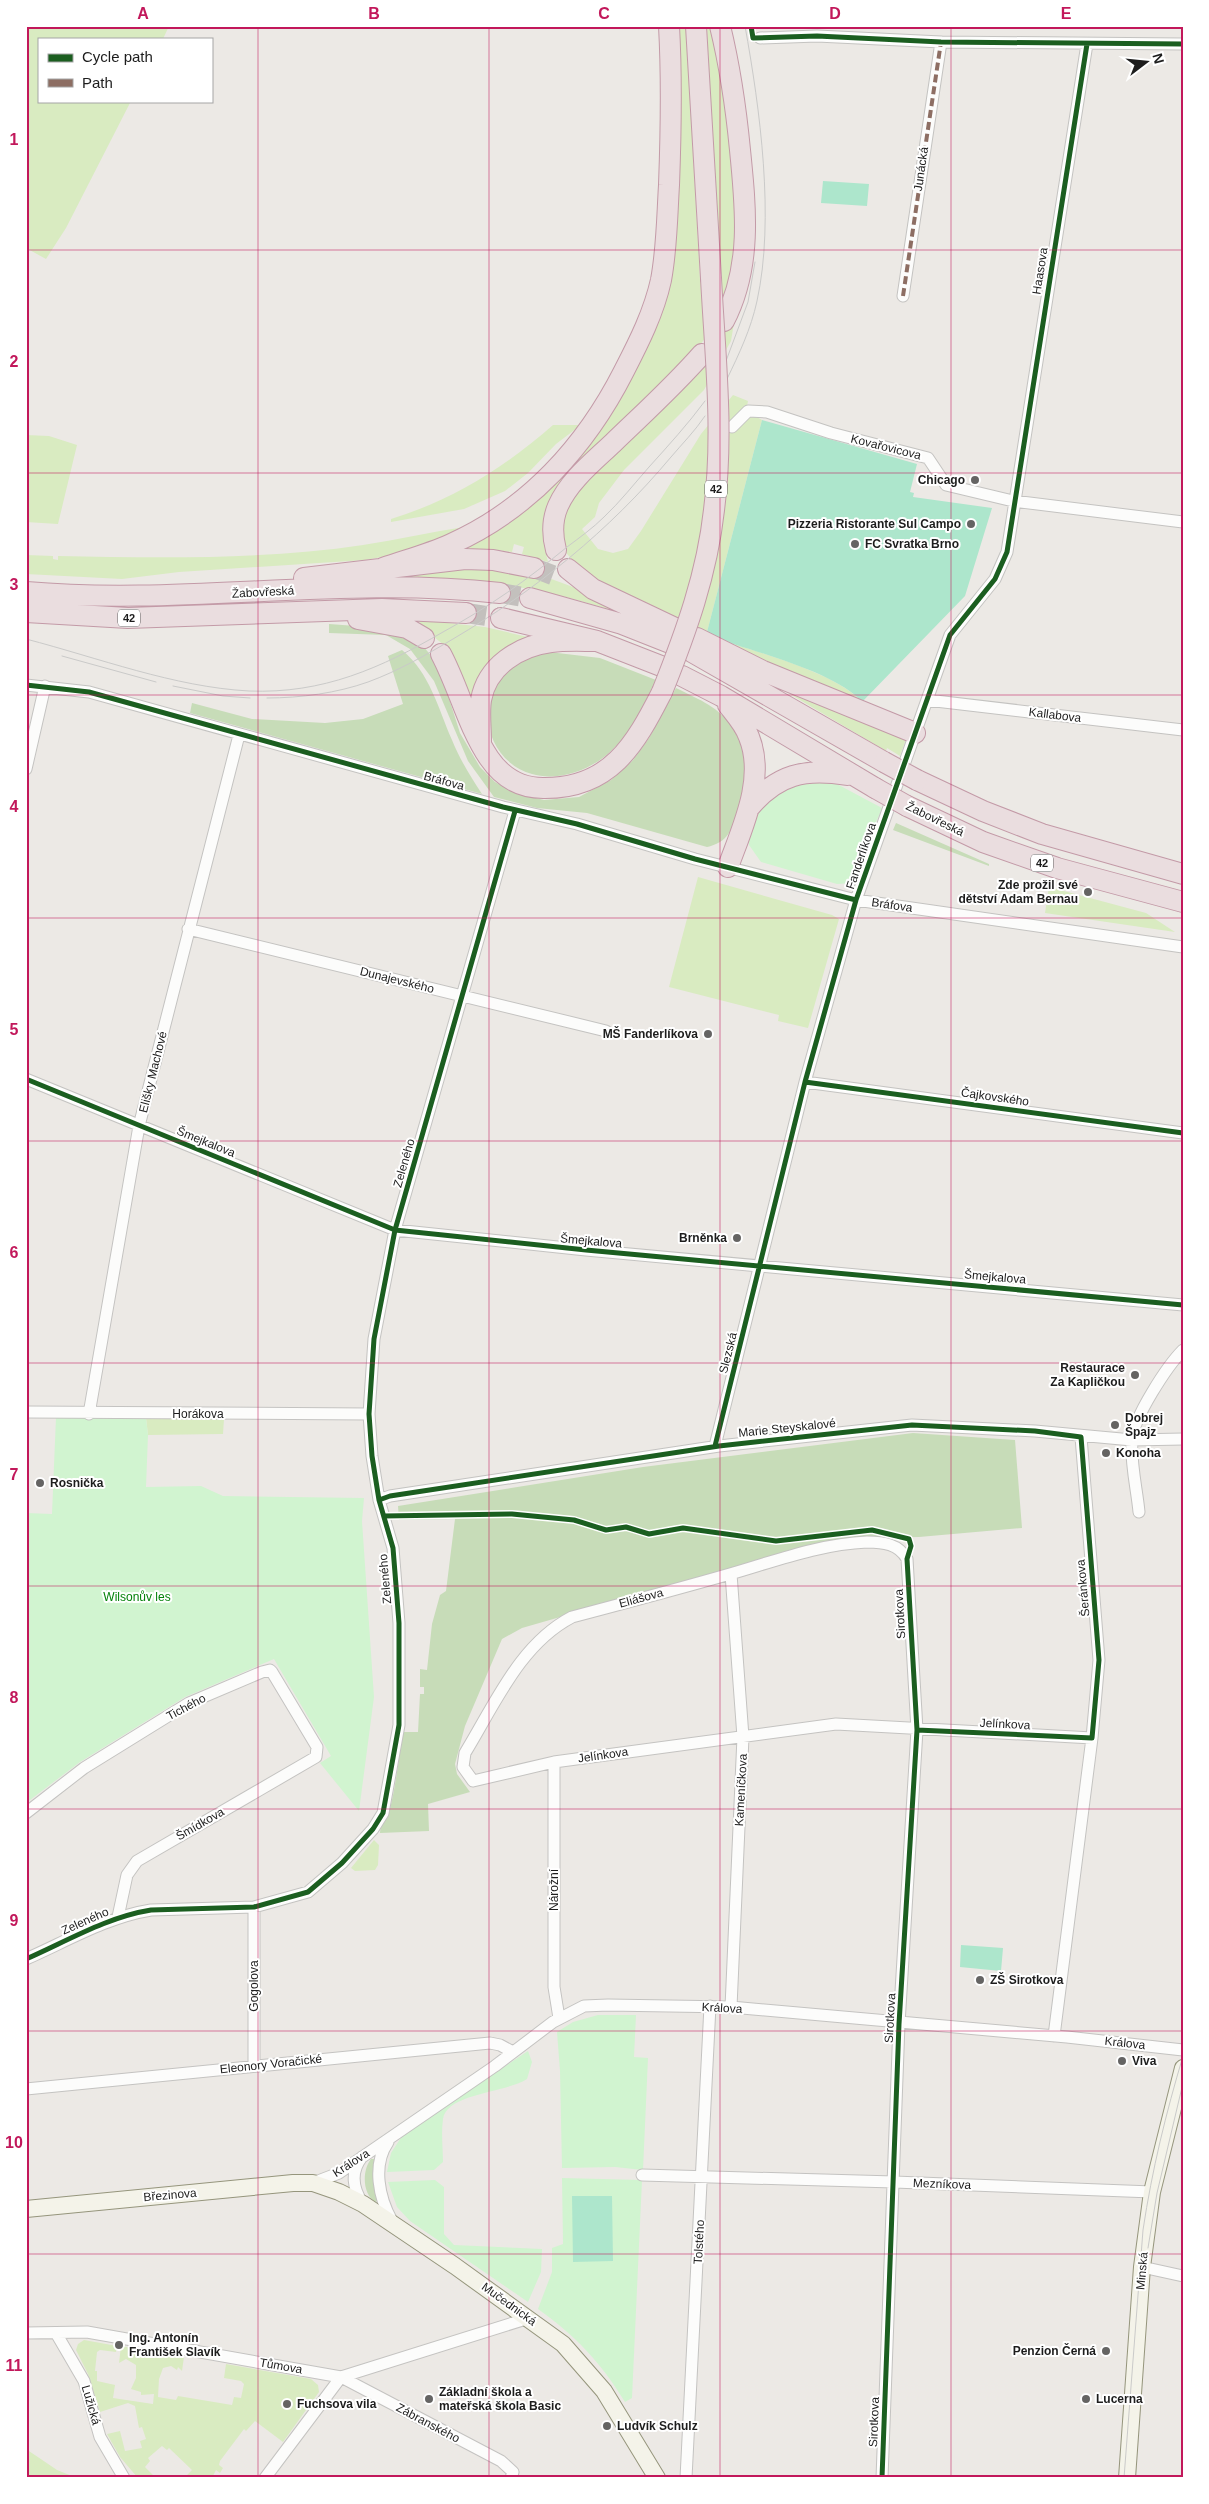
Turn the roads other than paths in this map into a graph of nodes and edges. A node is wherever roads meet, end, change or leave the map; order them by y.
1 (669, 26) edge
2 (696, 26) edge
3 (720, 26) edge
4 (760, 38) dead end
5 (941, 42) junction
6 (1087, 44) junction
7 (1183, 44) edge
8 (902, 296) dead end
9 (724, 321) dead end
10 (702, 354) dead end
11 (732, 427) dead end
12 (1013, 500) junction
13 (1183, 522) edge
14 (556, 550) dead end
15 (383, 568) junction
16 (534, 568) tunnel mouth
17 (563, 573) tunnel mouth
18 (26, 592) edge
19 (251, 593) junction
20 (500, 593) tunnel mouth
21 (530, 598) tunnel mouth
22 (301, 611) junction
23 (26, 612) edge
24 (466, 613) tunnel mouth
25 (501, 618) tunnel mouth
26 (424, 638) dead end
27 (598, 641) junction
28 (722, 652) junction
29 (441, 654) dead end
30 (661, 666) dead end
31 (682, 676) dead end
32 (26, 685) edge
33 (45, 686) junction
34 (720, 696) junction
35 (927, 700) junction
36 (781, 702) junction
37 (1183, 730) edge
38 (915, 732) junction
39 (239, 735) junction
40 (481, 744) junction
41 (26, 769) edge
42 (854, 776) junction
43 (749, 808) junction
44 (515, 810) junction
45 (728, 867) junction
46 (1183, 874) edge
47 (856, 900) junction
48 (1183, 902) edge
49 (188, 929) junction
50 (1183, 947) edge
51 (461, 996) junction
52 (606, 1031) dead end
53 (26, 1079) edge
54 (805, 1082) junction
55 (140, 1126) junction
56 (1183, 1133) edge
57 (395, 1230) junction
58 (760, 1265) junction
59 (1183, 1305) edge
60 (1183, 1350) edge
61 (26, 1412) edge
62 (89, 1414) junction
63 (369, 1414) junction
64 (1080, 1437) junction
65 (1132, 1440) junction
66 (1183, 1440) edge
67 (715, 1446) junction
68 (379, 1500) junction
69 (1139, 1512) dead end
70 (907, 1559) joint
71 (731, 1574) junction
72 (917, 1730) junction
73 (743, 1736) junction
74 (1092, 1738) junction
75 (316, 1757) joint
76 (554, 1762) junction
77 (473, 1781) joint
78 (26, 1813) edge
79 (254, 1907) junction
80 (118, 1917) junction
81 (26, 1959) edge
82 (710, 2006) junction
83 (731, 2007) junction
84 (559, 2018) junction
85 (899, 2024) junction
86 (1054, 2036) junction
87 (1183, 2050) edge
88 (513, 2052) junction
89 (254, 2066) junction
90 (1183, 2068) edge
91 (26, 2089) edge
92 (391, 2138) junction
93 (365, 2154) junction
94 (642, 2175) dead end
95 (702, 2176) junction
96 (894, 2182) junction
97 (313, 2183) junction
98 (1152, 2192) junction
99 (363, 2204) junction
100 (26, 2209) edge
101 (393, 2223) junction
102 (1142, 2267) junction
103 (1183, 2276) edge
104 (529, 2318) junction
105 (26, 2333) edge
106 (56, 2333) junction
107 (341, 2377) junction
108 (512, 2475) edge
109 (124, 2478) edge
110 (265, 2478) edge
111 (657, 2478) edge
112 (686, 2478) edge
113 (882, 2478) edge
114 (1127, 2478) edge

1 - 15 highway, 42
2 - 40 highway, 42, bridge
3 - 9 highway
4 - 5 street
5 - 6 street
5 - 8 street, Junácká
6 - 7 street
6 - 12 street, Haasova
10 - 14 highway
11 - 12 street, Kovařovicova
12 - 13 street, Kovařovicova
12 - 35 street, Fanderlíkova
15 - 16 highway, 42
15 - 19 highway, 42
17 - 21 highway
18 - 19 highway, Žabovřeská / 42
19 - 20 highway, Žabovřeská / 42
22 - 23 highway, Žabovřeská / 42
22 - 24 highway, Žabovřeská / 42
22 - 26 highway, 42
25 - 27 highway
27 - 30 highway
27 - 40 highway
28 - 36 highway, 42
28 - 36 highway, 42
28 - 38 highway
29 - 40 highway, 42
31 - 34 highway, Žabovřeská / 42
32 - 33 street, Bráfova
33 - 39 street, Bráfova
33 - 41 street
34 - 42 highway, Žabovřeská / 42
34 - 43 highway
35 - 37 street, Kallabova
35 - 38 street, Fanderlíkova
36 - 46 highway, 42, bridge
38 - 47 street, Fanderlíkova
39 - 44 street, Bráfova
39 - 49 street, Elišky Machové
42 - 43 highway
42 - 48 highway, Žabovřeská / 42, bridge
43 - 45 highway
44 - 45 street, Bráfova
44 - 51 street, Zeleného
45 - 47 street, Bráfova
47 - 50 street, Bráfova
47 - 54 street, Fanderlíkova
49 - 51 street, Dunajevského
49 - 55 street, Elišky Machové
51 - 52 street, Dunajevského
51 - 57 street, Zeleného
53 - 55 street, Šmejkalova
54 - 56 street, Čajkovského
54 - 58 street, Fanderlíkova
55 - 57 street, Šmejkalova
55 - 62 street, Elišky Machové
57 - 58 street, Šmejkalova
57 - 63 street, Zeleného
58 - 59 street, Šmejkalova
58 - 67 street, Slezská
60 - 65 street
61 - 62 street, Horákova
62 - 63 street, Horákova
63 - 68 street, Zeleného
64 - 65 street, Marie Steyskalové
64 - 67 street, Marie Steyskalové
64 - 74 street, Šeránkova
65 - 66 street, Marie Steyskalové
65 - 69 street
67 - 68 street, Marie Steyskalové
68 - 79 street, Zeleného
70 - 71 street, Eliášova
70 - 72 street, Sirotkova
71 - 73 street, Kameníčkova
71 - 77 street, Eliášova
72 - 73 street, Jelínkova
72 - 74 street, Jelínkova
72 - 85 street, Sirotkova
73 - 76 street, Jelínkova
73 - 83 street, Kameníčkova
74 - 86 street, Šeránkova
75 - 78 street, Tichého
75 - 80 street, Šmídkova
76 - 77 street, Jelínkova
76 - 84 street, Nárožní
79 - 80 street, Zeleného
79 - 89 street, Gogolova
80 - 81 street, Zeleného
82 - 83 street, Králova
82 - 84 street, Králova
82 - 95 street, Tolstého
83 - 85 street, Králova
84 - 88 street, Králova
85 - 86 street, Králova
85 - 96 street, Sirotkova
86 - 87 street, Králova
88 - 89 street, Eleonory Voračické
88 - 92 street, Králova
89 - 91 street, Eleonory Voračické
90 - 98 street, Minská
92 - 93 street, Králova
92 - 101 street
93 - 97 street, Králova
93 - 99 street
94 - 95 street, Mezníkova
95 - 96 street, Mezníkova
95 - 112 street, Tolstého
96 - 98 street, Mezníkova
96 - 113 street, Sirotkova
97 - 99 street, Mučednická
97 - 100 street, Březinova
98 - 102 street, Minská
99 - 101 street, Mučednická
101 - 104 street, Mučednická
102 - 103 street
102 - 114 street, Minská
104 - 107 street, Tůmova
104 - 111 street, Mučednická
105 - 106 street, Tůmova
106 - 107 street, Tůmova
106 - 109 street, Lužická
107 - 108 street, Zábranského
107 - 110 street

